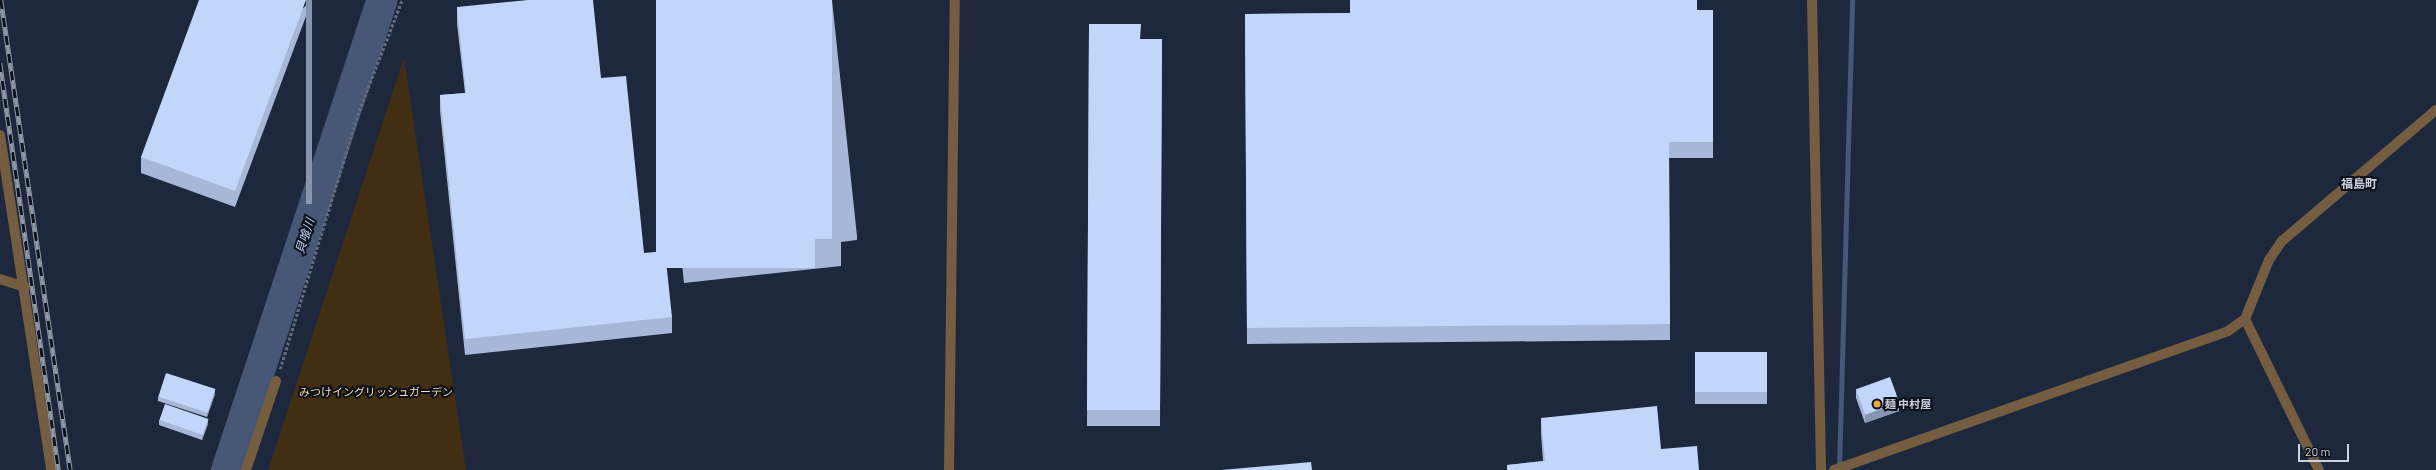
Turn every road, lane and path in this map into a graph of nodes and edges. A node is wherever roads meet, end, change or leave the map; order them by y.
1 (402, 0) edge
2 (955, 0) edge
3 (1812, 0) edge
4 (2436, 110) edge
5 (0, 135) edge
6 (0, 279) edge
7 (24, 287) junction
8 (2245, 320) junction
9 (276, 381) joint
10 (50, 470) edge
11 (246, 470) edge
12 (949, 470) edge
13 (1821, 470) edge
14 (1834, 470) edge
15 (2319, 470) edge

1 - 9 path
2 - 12 street
3 - 13 street
4 - 8 street
5 - 7 street
6 - 7 street
7 - 10 street
8 - 14 street
8 - 15 street
9 - 11 street

